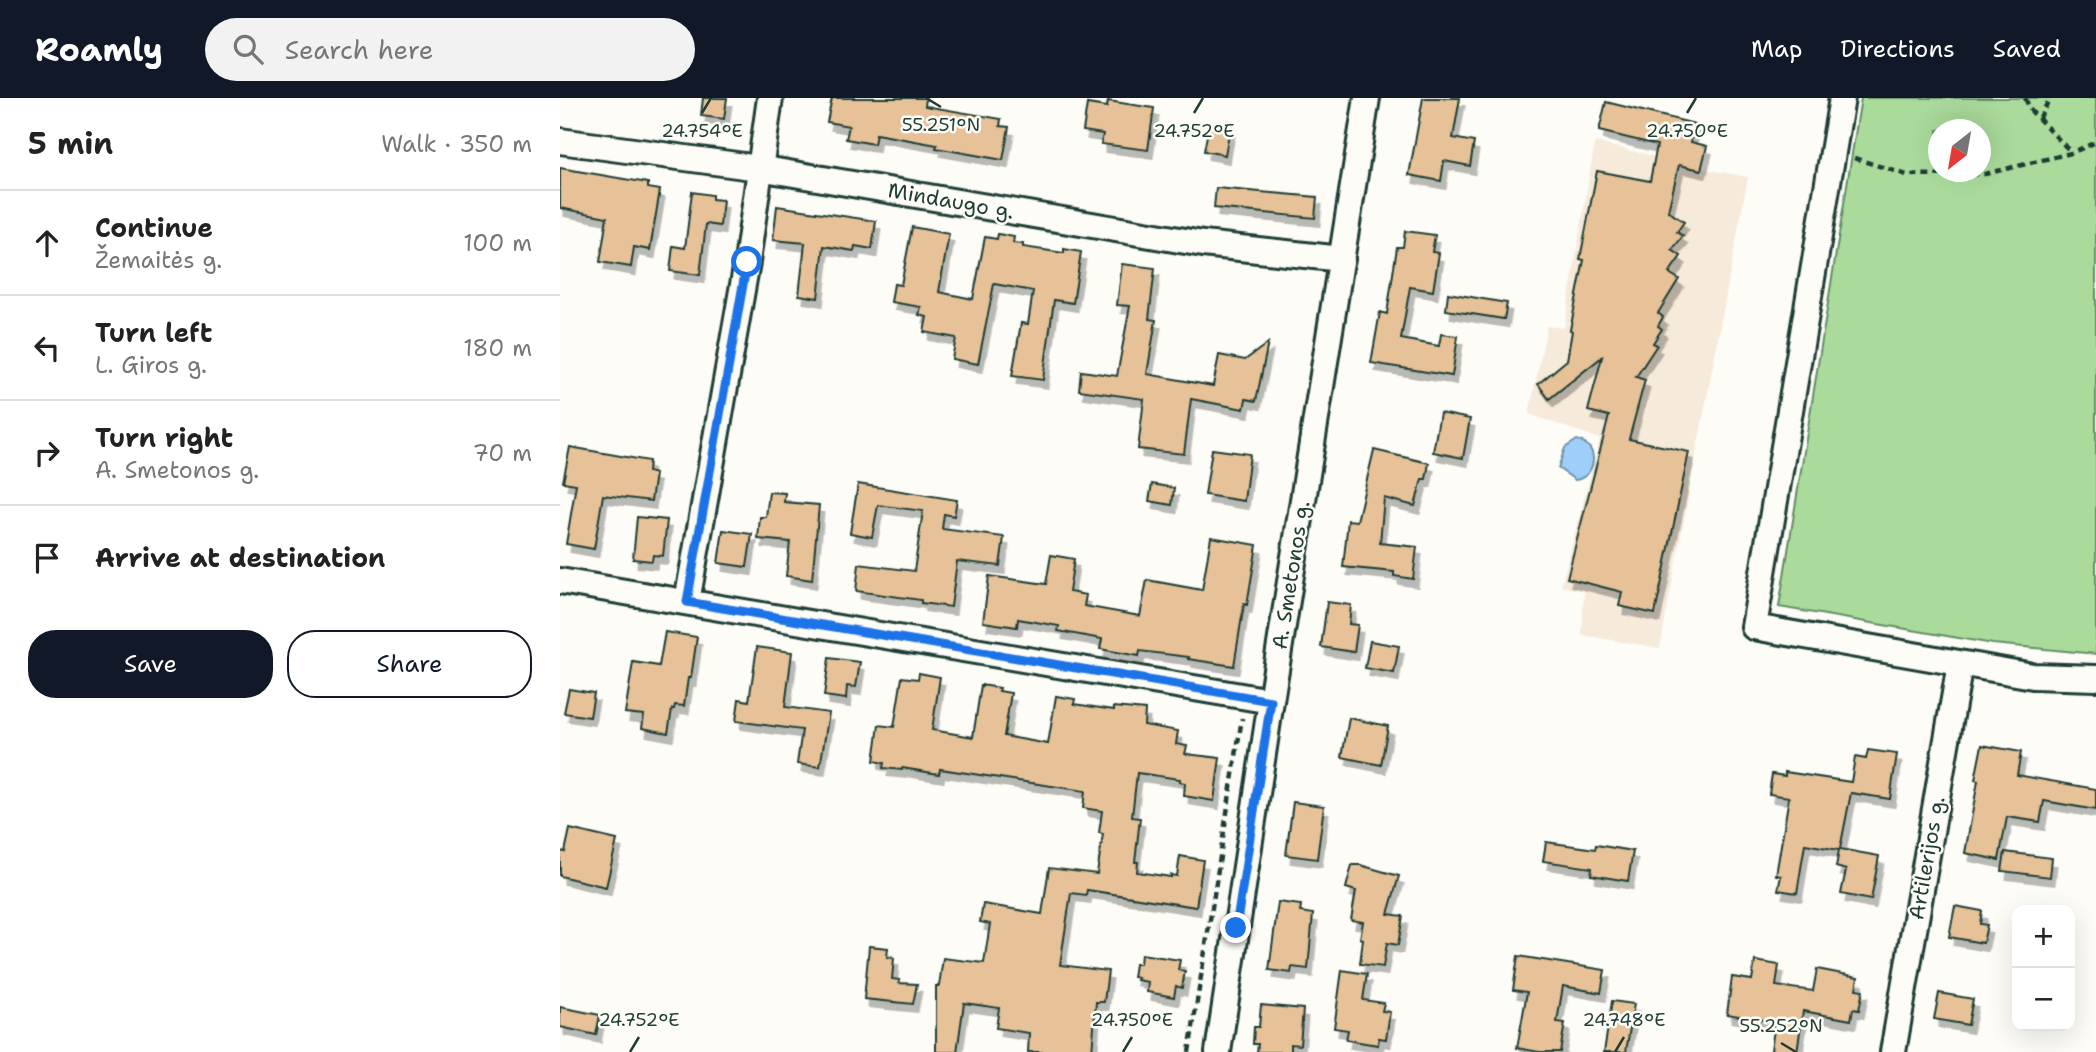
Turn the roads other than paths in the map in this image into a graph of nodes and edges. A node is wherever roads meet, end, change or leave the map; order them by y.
1 (770, 98) edge
2 (1367, 98) edge
3 (1842, 98) edge
4 (560, 141) edge
5 (759, 168) junction
6 (1342, 259) junction
7 (560, 581) edge
8 (687, 602) junction
9 (1959, 664) junction
10 (2096, 678) edge
11 (1271, 701) junction
12 (1217, 1052) edge
13 (1893, 1052) edge

1 - 5 street
2 - 6 street, A. Smetonos g.
3 - 9 street
4 - 5 street, Mindaugo g.
5 - 6 street, Mindaugo g.
5 - 8 street
6 - 11 street, A. Smetonos g.
7 - 8 street
8 - 11 street
9 - 10 street
9 - 13 street, Artilerijos g.
11 - 12 street, A. Smetonos g.

